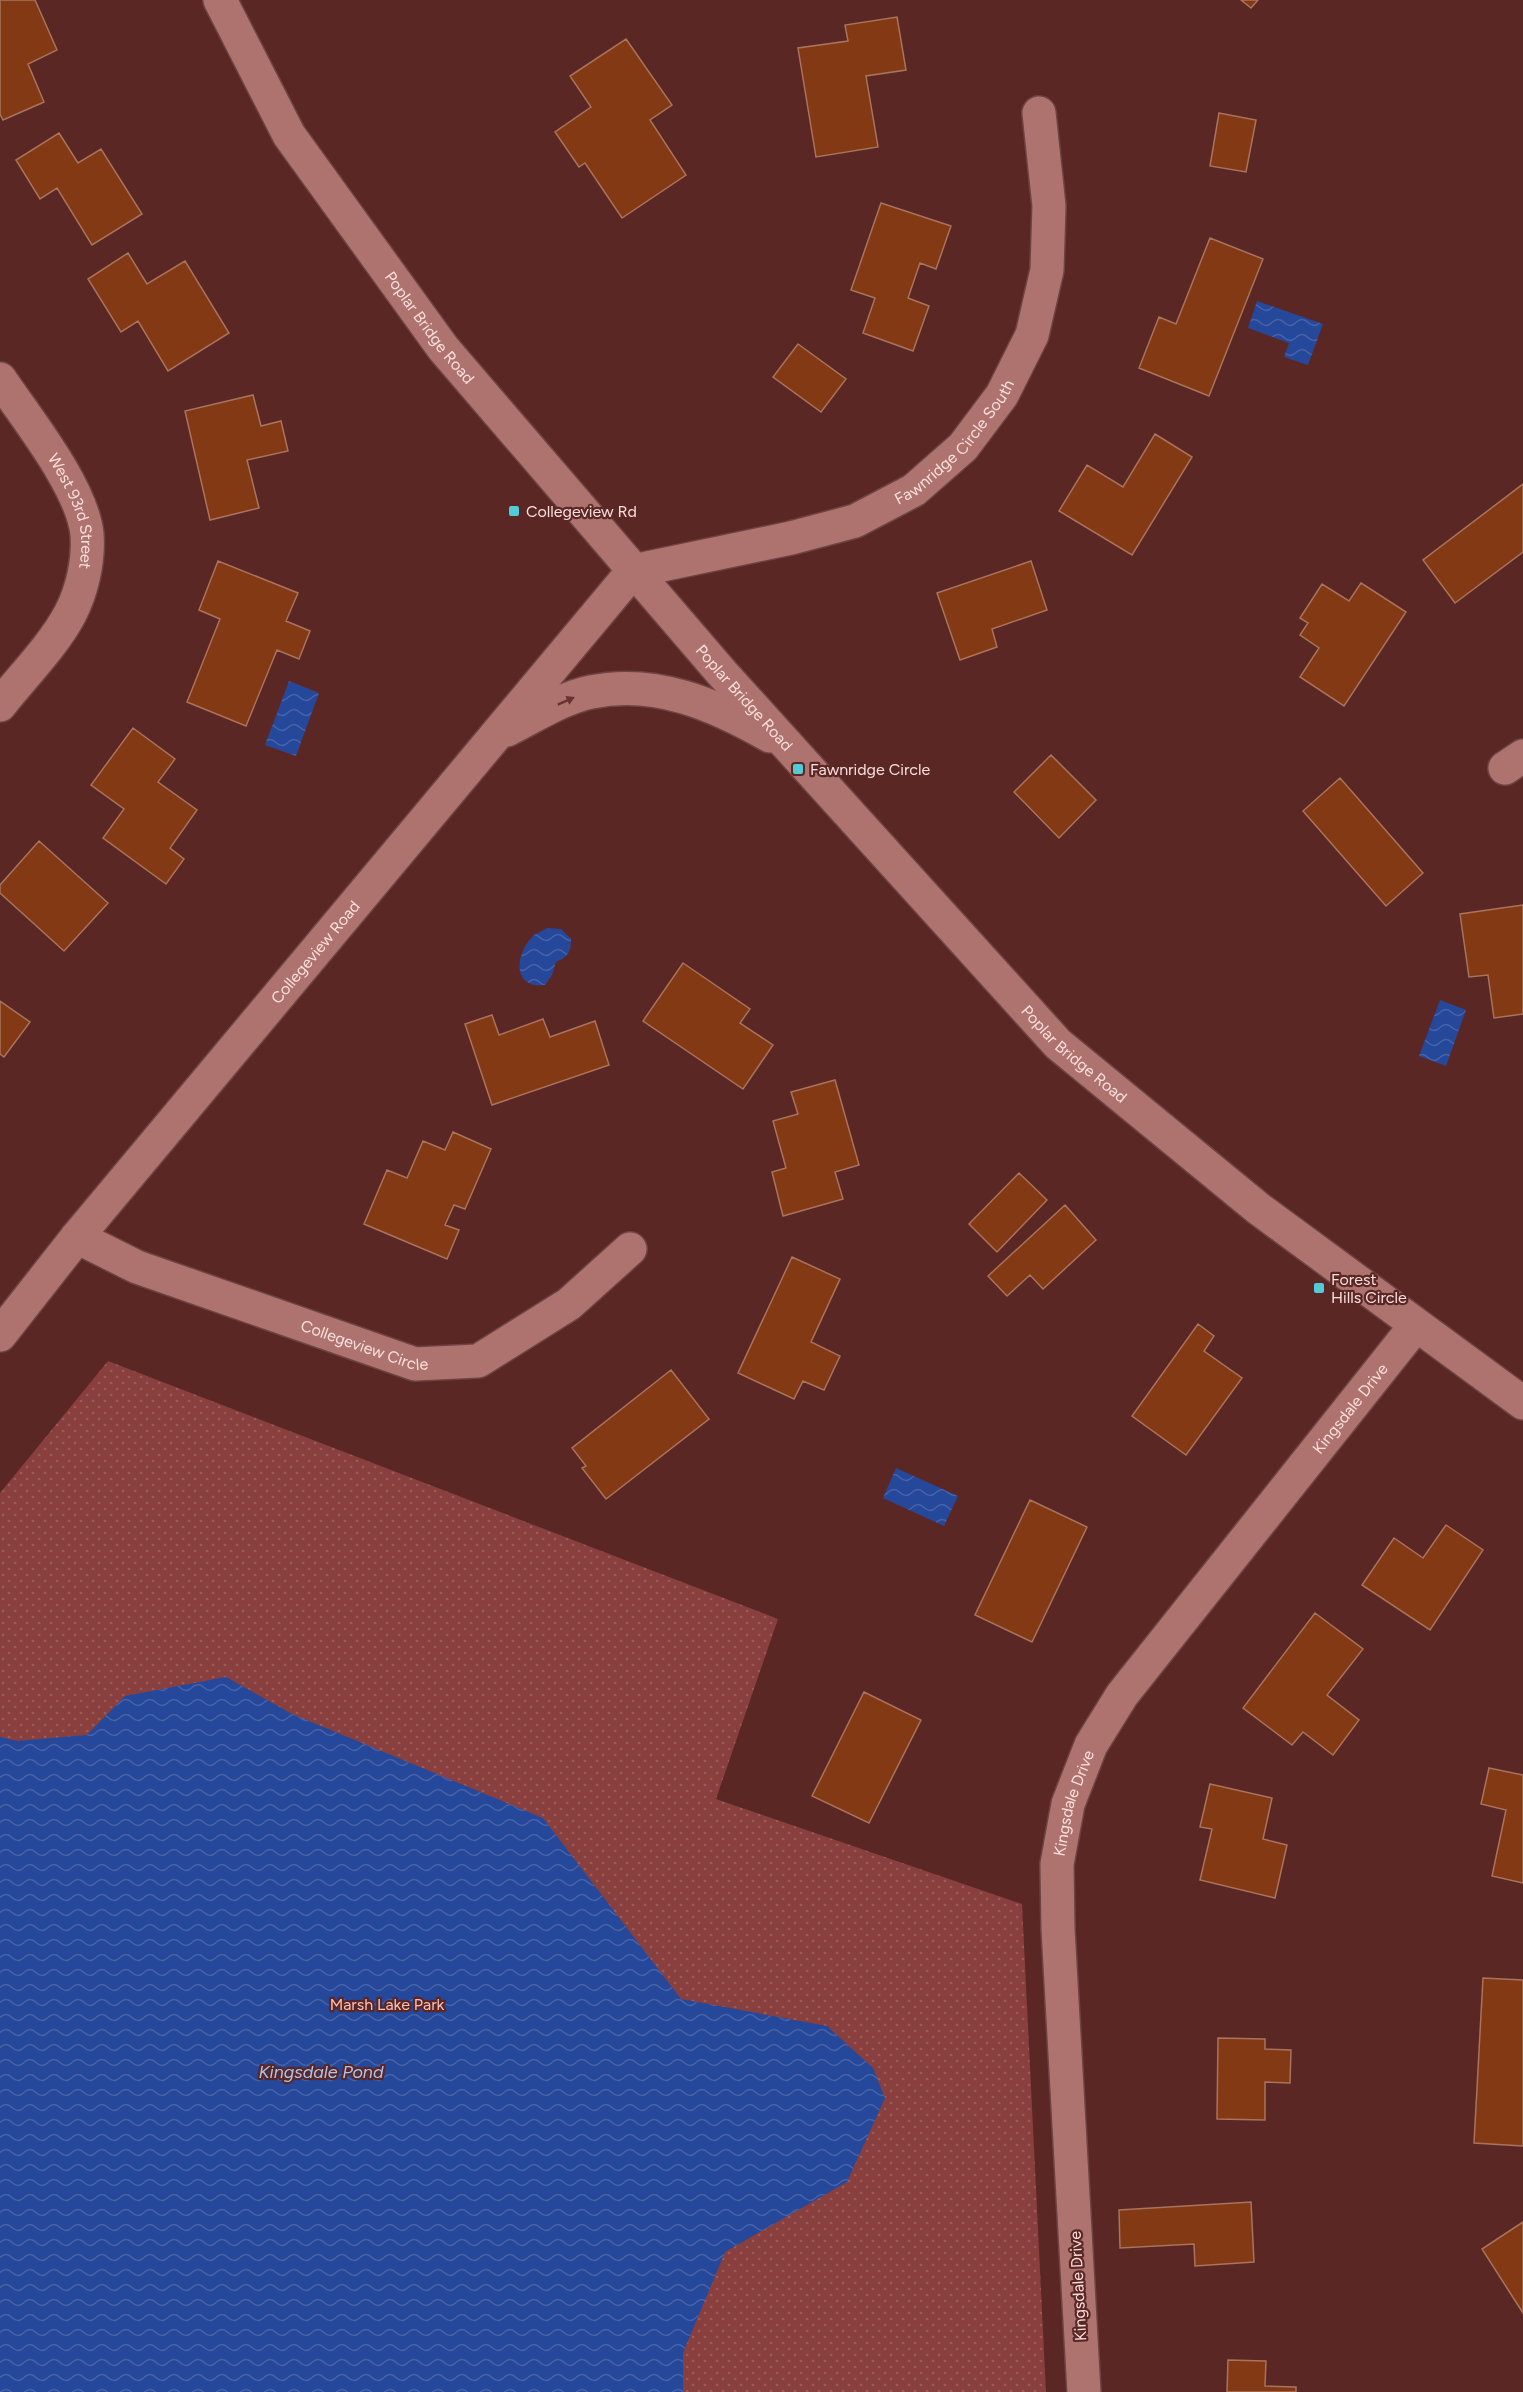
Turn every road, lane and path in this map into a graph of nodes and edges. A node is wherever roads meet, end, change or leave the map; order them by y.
1 (220, 0) edge
2 (1039, 113) dead end
3 (0, 379) edge
4 (633, 571) junction
5 (0, 705) edge
6 (495, 736) junction
7 (790, 748) junction
8 (77, 1238) junction
9 (630, 1249) dead end
10 (1416, 1325) junction
11 (0, 1335) edge
12 (1523, 1403) edge
13 (1084, 2392) edge

1 - 4 street, Poplar Bridge Road
2 - 4 street, Fawnridge Circle South
3 - 5 street, West 93rd Street
4 - 6 street, Collegeview Road
4 - 7 street, Poplar Bridge Road
6 -> 7 street
6 - 8 street, Collegeview Road
7 - 10 street, Poplar Bridge Road
8 - 9 street, Collegeview Circle
8 - 11 street, Collegeview Road
10 - 12 street, Poplar Bridge Road
10 - 13 street, Kingsdale Drive

